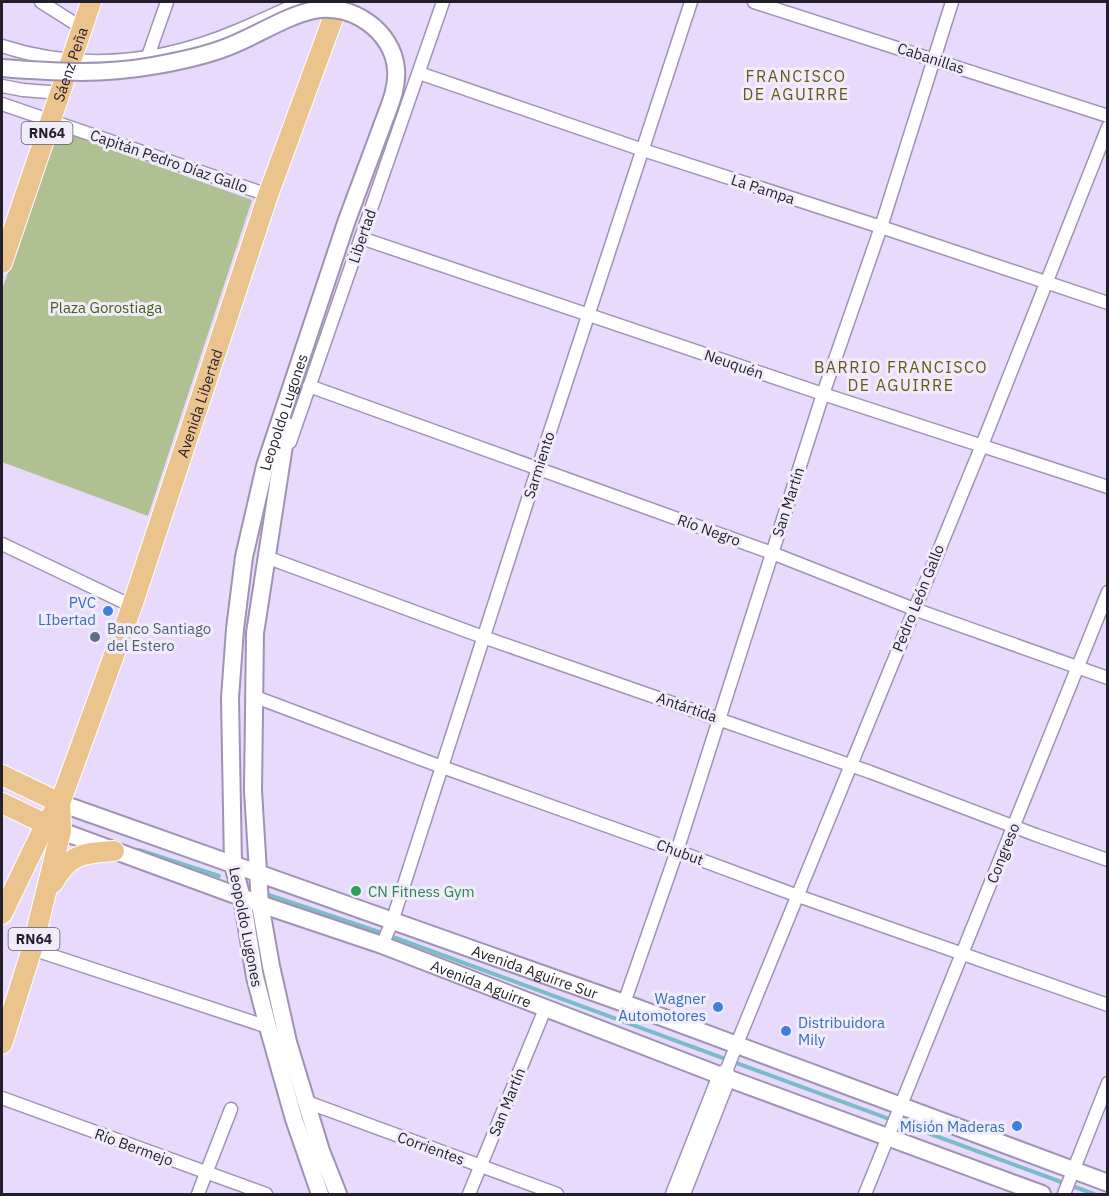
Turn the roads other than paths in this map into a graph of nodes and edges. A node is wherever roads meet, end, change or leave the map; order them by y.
1 (41, 2) edge
2 (91, 2) edge
3 (167, 2) edge
4 (302, 2) edge
5 (339, 2) edge
6 (443, 2) edge
7 (691, 2) edge
8 (754, 2) edge
9 (952, 2) edge
10 (82, 28) junction
11 (2, 46) edge
12 (36, 55) junction
13 (147, 58) junction
14 (933, 59) junction
15 (71, 60) junction
16 (2, 62) edge
17 (418, 73) junction
18 (2, 86) edge
19 (61, 93) junction
20 (2, 104) edge
21 (1107, 116) edge
22 (51, 121) junction
23 (1107, 127) edge
24 (643, 150) junction
25 (268, 195) junction
26 (881, 227) junction
27 (361, 238) junction
28 (2, 263) edge
29 (1045, 283) junction
30 (1107, 303) edge
31 (589, 314) junction
32 (308, 336) junction
33 (309, 386) junction
34 (823, 394) junction
35 (982, 445) junction
36 (537, 468) junction
37 (280, 471) junction
38 (1107, 487) edge
39 (2, 544) edge
40 (772, 552) junction
41 (266, 557) junction
42 (1107, 592) edge
43 (132, 606) junction
44 (914, 609) junction
45 (483, 637) junction
46 (1077, 667) junction
47 (1107, 678) edge
48 (253, 696) junction
49 (718, 718) junction
50 (851, 765) junction
51 (442, 767) junction
52 (2, 776) edge
53 (2, 803) edge
54 (60, 804) junction
55 (1013, 827) junction
56 (53, 828) junction
57 (114, 851) junction
58 (677, 851) junction
59 (1107, 860) edge
60 (233, 865) junction
61 (258, 874) junction
62 (798, 896) junction
63 (44, 898) junction
64 (242, 898) junction
65 (260, 904) junction
66 (2, 914) edge
67 (387, 934) junction
68 (32, 949) junction
69 (962, 954) junction
70 (624, 1003) junction
71 (1107, 1005) edge
72 (545, 1009) junction
73 (6, 1010) edge
74 (268, 1027) junction
75 (2, 1044) edge
76 (735, 1048) junction
77 (725, 1075) junction
78 (1107, 1083) edge
79 (2, 1098) edge
80 (304, 1101) junction
81 (231, 1109) dead end
82 (898, 1110) junction
83 (889, 1133) junction
84 (480, 1166) junction
85 (205, 1173) junction
86 (1107, 1183) edge
87 (1068, 1184) edge
88 (198, 1194) edge
89 (266, 1194) edge
90 (320, 1194) edge
91 (338, 1194) edge
92 (469, 1194) edge
93 (557, 1194) edge
94 (672, 1194) edge
95 (684, 1194) edge
96 (865, 1194) edge
97 (1042, 1194) edge

1 - 10 street
2 - 10 main road, Sáenz Peña / RN64
3 - 13 street
4 - 13 street
5 - 25 main road, Avenida Libertad
6 - 17 street, Libertad
7 - 24 street, Sarmiento
8 - 14 street, Cabanillas
9 - 14 street, San Martín
10 - 15 main road, Sáenz Peña / RN64
11 - 12 street
12 - 15 street
12 - 16 street
13 - 15 street
14 - 21 street, Cabanillas
14 - 26 street, San Martín
15 - 19 main road, Sáenz Peña / RN64
16 - 32 main road, Leopoldo Lugones, bridge
17 - 24 street, La Pampa
17 - 27 street, Libertad
18 - 19 street
19 - 22 main road, Sáenz Peña / RN64
20 - 22 street, Capitán Pedro Díaz Gallo
22 - 25 street, Capitán Pedro Díaz Gallo
22 - 28 main road, Sáenz Peña / RN64
23 - 29 street, Pedro León Gallo
24 - 26 street, La Pampa
24 - 31 street, Sarmiento
25 - 43 main road, Avenida Libertad
26 - 29 street, La Pampa
26 - 34 street, San Martín
27 - 31 street, Neuquén
27 - 33 street, Libertad
29 - 30 street, La Pampa
29 - 35 street, Pedro León Gallo
31 - 34 street, Neuquén
31 - 36 street, Sarmiento
32 - 37 main road, Leopoldo Lugones
32 - 60 main road, Leopoldo Lugones
33 - 36 street, Río Negro
33 - 37 street, Libertad
34 - 35 street, Neuquén
34 - 40 street, San Martín
35 - 38 street, Neuquén
35 - 44 street, Pedro León Gallo
36 - 40 street, Río Negro
36 - 45 street, Sarmiento
37 - 41 main road, Leopoldo Lugones
39 - 43 street
40 - 44 street, Río Negro
40 - 49 street, San Martín
41 - 45 street, Antártida
41 - 48 main road, Leopoldo Lugones
42 - 46 street, Congreso
43 - 54 main road, Avenida Libertad
44 - 46 street, Río Negro
44 - 50 street, Pedro León Gallo
45 - 49 street, Antártida
45 - 51 street, Sarmiento
46 - 47 street, Río Negro
46 - 55 street, Congreso
48 - 51 street, Chubut
48 - 61 main road, Leopoldo Lugones
49 - 50 street, Antártida
49 - 58 street, San Martín
50 - 55 street, Antártida
50 - 62 street, Pedro León Gallo
51 - 58 street, Chubut
51 - 67 street, Sarmiento
52 - 54 main road
53 - 56 main road
54 - 56 main road, Avenida Libertad / RN64
54 - 60 main road, Avenida Aguirre Sur
55 - 59 street, Antártida
55 - 69 street, Congreso
56 - 57 main road
56 - 63 main road, Avenida Libertad / RN64
56 - 66 main road, Avenida Libertad / RN64
57 - 63 main road
57 - 64 main road
58 - 62 street, Chubut
58 - 70 street, San Martín
60 - 61 main road, Avenida Aguirre Sur
60 - 64 main road, Leopoldo Lugones
61 - 65 main road, Leopoldo Lugones
61 - 67 main road, Avenida Aguirre Sur
62 - 69 street, Chubut
62 - 76 street, Pedro León Gallo
63 - 68 main road, Avenida Libertad / RN64
64 - 65 main road, Avenida Aguirre
64 - 74 main road, Leopoldo Lugones
65 - 67 main road, Avenida Aguirre
65 - 80 main road, Leopoldo Lugones
67 - 70 main road, Avenida Aguirre Sur
67 - 72 main road, Avenida Aguirre
68 - 73 main road, Avenida Libertad / RN64
68 - 74 street
69 - 71 street, Chubut
69 - 82 street, Congreso
70 - 76 main road, Avenida Aguirre Sur
72 - 77 main road, Avenida Aguirre
72 - 84 street, San Martín
73 - 75 main road, Avenida Libertad / RN64
74 - 90 main road, Leopoldo Lugones
76 - 77 street, Pedro León Gallo
76 - 82 main road, Avenida Aguirre Sur
77 - 83 main road
77 - 94 street, Pedro León Gallo
77 - 95 street, Pedro León Gallo
78 - 87 street
79 - 85 street, Río Bermejo
80 - 84 street, Corrientes
80 - 91 main road, Leopoldo Lugones
81 - 85 street
82 - 83 street, Congreso
82 - 87 main road, Avenida Aguirre Sur
83 - 96 street
83 - 97 main road
84 - 92 street, San Martín
84 - 93 street, Corrientes
85 - 88 street
85 - 89 street, Río Bermejo
86 - 87 main road, Avenida Aguirre Sur

